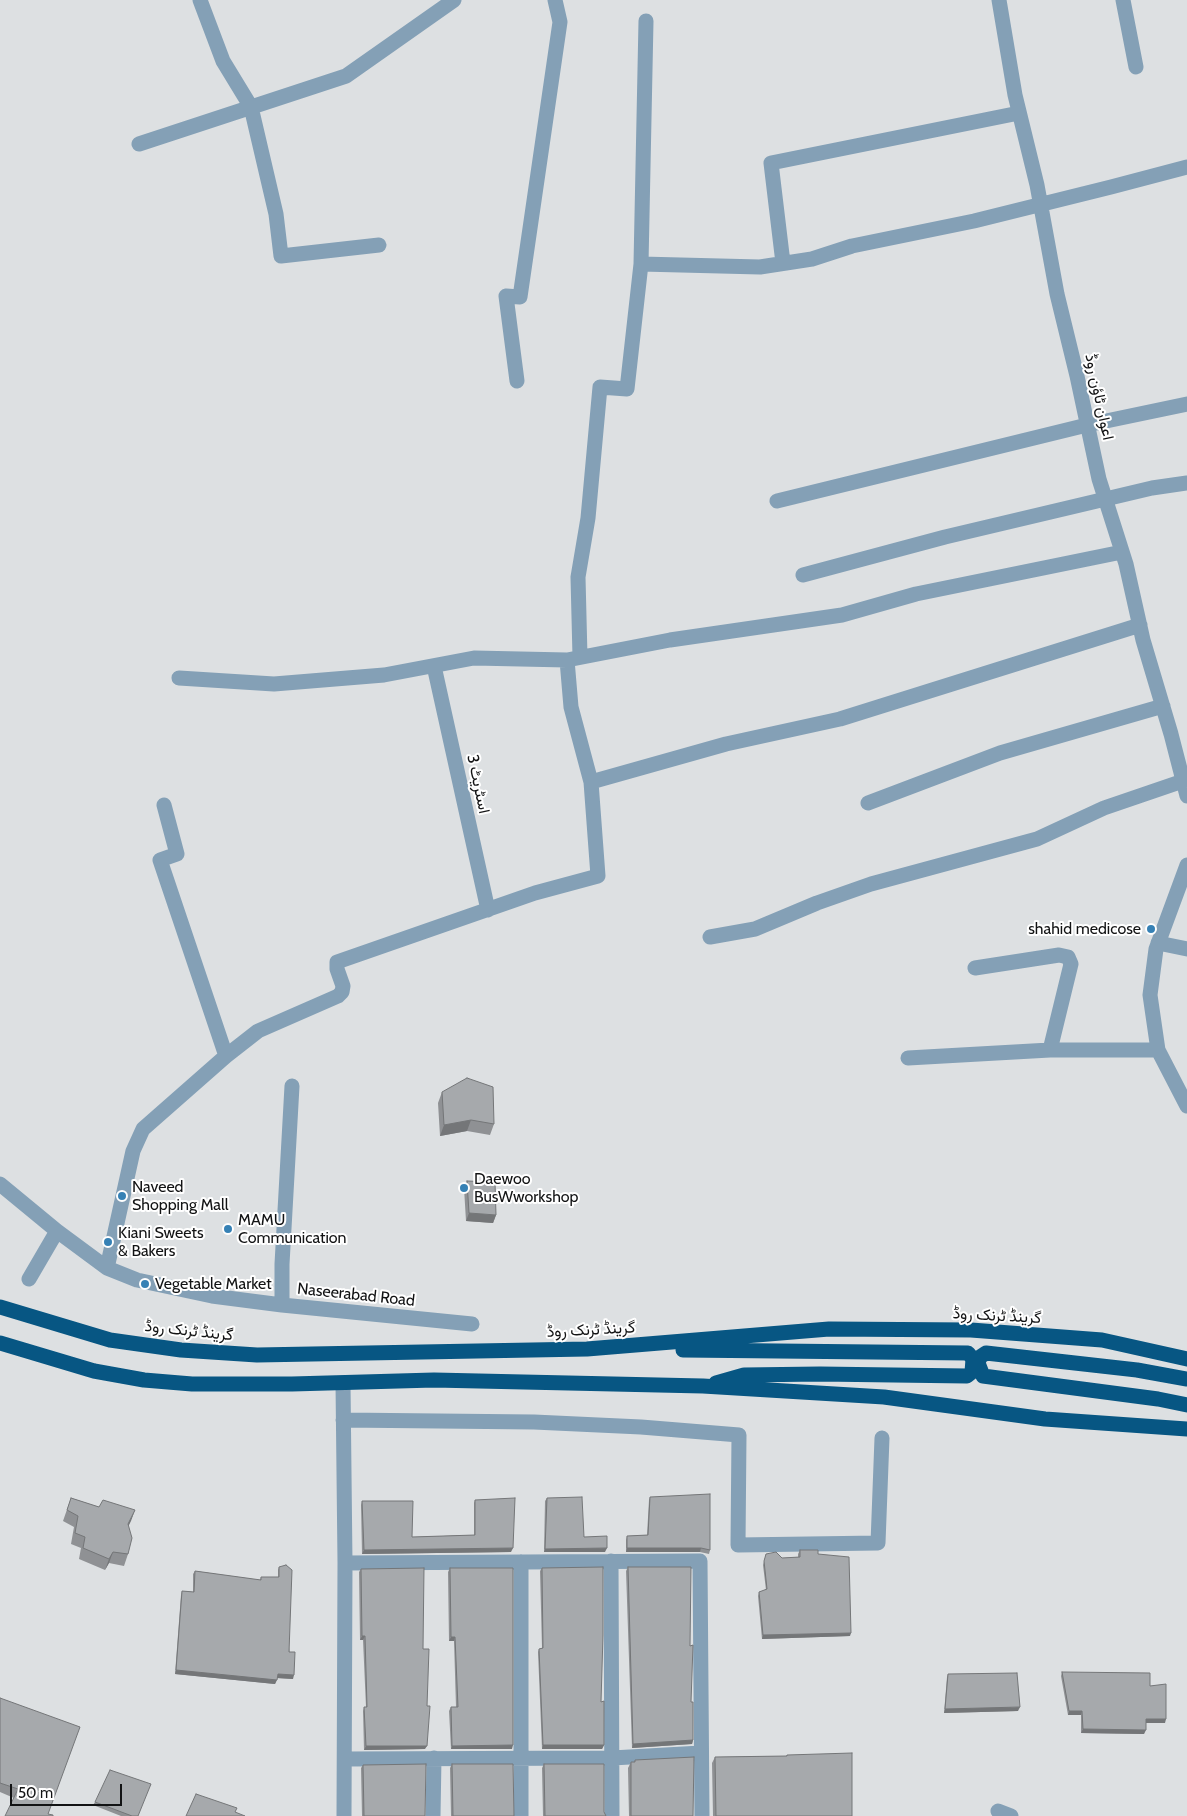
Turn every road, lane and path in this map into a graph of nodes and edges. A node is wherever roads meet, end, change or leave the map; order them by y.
1 (200, 0) edge
2 (454, 0) edge
3 (554, 0) edge
4 (999, 0) edge
5 (1123, 0) edge
6 (646, 21) dead end
7 (1136, 66) dead end
8 (251, 107) junction
9 (1019, 113) junction
10 (138, 144) dead end
11 (1187, 167) edge
12 (1040, 203) junction
13 (379, 245) dead end
14 (783, 263) junction
15 (641, 264) junction
16 (517, 381) dead end
17 (1187, 404) edge
18 (1087, 425) junction
19 (1187, 483) edge
20 (1105, 499) junction
21 (777, 500) dead end
22 (1122, 552) junction
23 (803, 575) dead end
24 (1140, 625) junction
25 (574, 659) junction
26 (434, 666) junction
27 (178, 678) dead end
28 (1163, 706) junction
29 (591, 782) junction
30 (1185, 789) edge
31 (868, 804) dead end
32 (164, 805) dead end
33 (1187, 865) edge
34 (1181, 895) edge
35 (488, 910) junction
36 (710, 937) dead end
37 (1158, 943) junction
38 (1187, 949) edge
39 (975, 968) dead end
40 (1050, 1050) junction
41 (1158, 1050) junction
42 (226, 1056) junction
43 (908, 1058) dead end
44 (292, 1086) dead end
45 (1187, 1106) edge
46 (0, 1184) edge
47 (58, 1231) junction
48 (107, 1268) junction
49 (29, 1279) dead end
50 (282, 1304) junction
51 (0, 1307) edge
52 (472, 1324) dead end
53 (0, 1343) edge
54 (587, 1349) junction
55 (1187, 1359) edge
56 (1187, 1379) edge
57 (343, 1382) junction
58 (703, 1386) junction
59 (1187, 1406) edge
60 (343, 1420) junction
61 (1187, 1429) edge
62 (882, 1438) dead end
63 (611, 1561) junction
64 (521, 1562) junction
65 (345, 1563) junction
66 (701, 1753) junction
67 (434, 1758) junction
68 (521, 1758) junction
69 (612, 1758) junction
70 (345, 1759) junction
71 (344, 1816) edge
72 (434, 1816) edge
73 (521, 1816) edge
74 (612, 1816) edge
75 (702, 1816) edge
76 (1000, 1816) edge
77 (1011, 1816) edge

1 - 8 street
2 - 8 street
3 - 16 street
4 - 9 street, اعوان ٹاؤن روڈ
5 - 7 street
6 - 15 street
8 - 10 street
8 - 13 street
9 - 12 street, اعوان ٹاؤن روڈ
9 - 14 street
11 - 12 street
12 - 14 street
12 - 18 street, اعوان ٹاؤن روڈ
14 - 15 street
15 - 25 street
17 - 18 street
18 - 20 street, اعوان ٹاؤن روڈ
18 - 21 street
19 - 20 street
20 - 22 street, اعوان ٹاؤن روڈ
20 - 23 street
22 - 24 street, اعوان ٹاؤن روڈ
22 - 25 street
24 - 28 street, اعوان ٹاؤن روڈ
24 - 29 street
25 - 26 street
25 - 29 street
26 - 27 street
26 - 35 street, اسٹریٹ 3
28 - 30 street, اعوان ٹاؤن روڈ
28 - 31 street
29 - 35 street
30 - 36 street
32 - 42 street
33 - 34 street
34 - 37 street
35 - 42 street
37 - 38 street
37 - 41 street
39 - 40 street
40 - 41 street
40 - 43 street
41 - 45 street
42 - 48 street
44 - 50 street
46 - 47 street, Naseerabad Road
47 - 48 street, Naseerabad Road
47 - 49 street
48 - 50 street, Naseerabad Road
50 - 52 street, Naseerabad Road
51 - 54 highway, گرینڈ ٹرنک روڈ
53 - 57 highway
54 - 55 highway, گرینڈ ٹرنک روڈ
54 - 58 highway
56 - 59 highway
57 - 58 highway
57 - 60 street
58 - 61 highway
60 - 62 street
60 - 65 street
63 - 64 street
63 - 66 street
63 - 69 street
64 - 65 street
64 - 68 street
65 - 70 street
66 - 69 street
66 - 75 street
67 - 68 street
67 - 70 street
67 - 72 street
68 - 69 street
68 - 73 street
69 - 74 street
70 - 71 street
76 - 77 street

